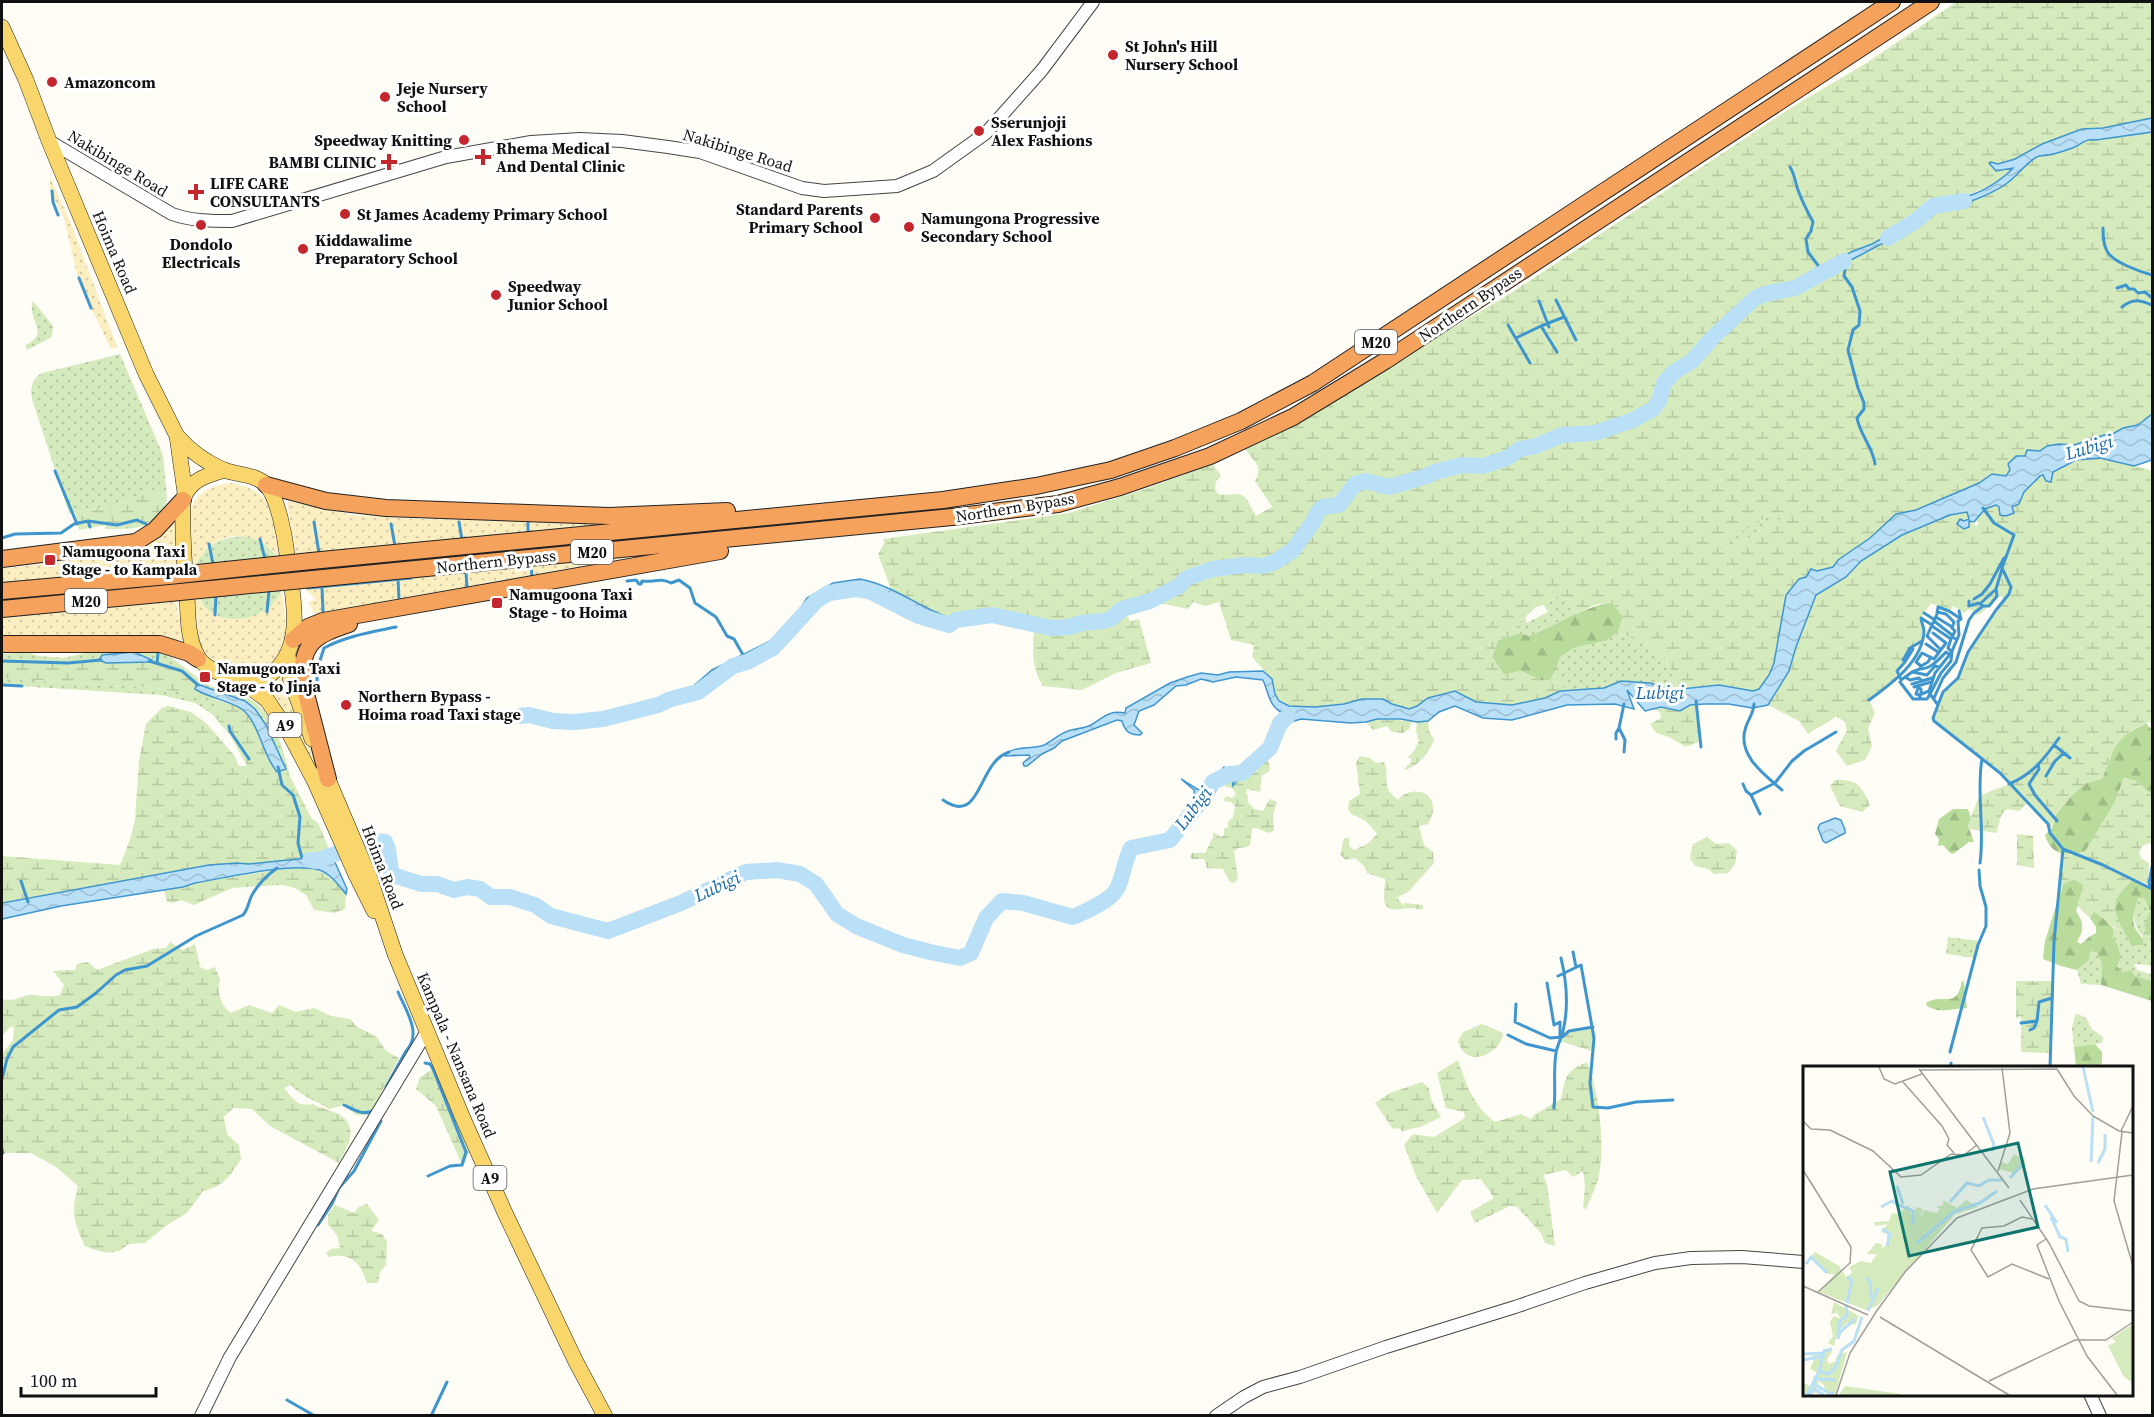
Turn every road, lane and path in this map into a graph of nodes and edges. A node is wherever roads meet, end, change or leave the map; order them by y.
1 (1892, 2) edge
2 (1931, 2) edge
3 (1090, 6) edge
4 (2, 27) edge
5 (49, 141) junction
6 (177, 436) junction
7 (225, 470) junction
8 (266, 485) junction
9 (184, 496) junction
10 (790, 515) junction
11 (871, 525) junction
12 (2, 559) edge
13 (2, 591) edge
14 (404, 607) junction
15 (2, 609) edge
16 (2, 644) edge
17 (290, 647) junction
18 (198, 659) junction
19 (240, 680) junction
20 (321, 781) junction
21 (388, 934) junction
22 (426, 1033) junction
23 (1803, 1262) edge
24 (2090, 1396) edge
25 (201, 1416) edge
26 (605, 1416) edge
27 (1216, 1416) edge
28 (2100, 1416) edge

1 - 10 highway, Northern Bypass / M20
2 - 11 highway, Northern Bypass / M20
3 - 5 street, Nakibinge Road
4 - 5 main road, Hoima Road
5 - 6 main road, Hoima Road
6 - 7 main road
6 - 9 main road, Hoima Road
7 - 8 main road
7 - 9 main road
8 - 10 highway
8 - 17 main road, Hoima Road
9 - 12 highway
9 - 18 main road, Hoima Road
10 - 13 highway, Northern Bypass / M20, bridge
11 - 14 highway
11 - 15 highway, Northern Bypass / M20, bridge
14 - 17 highway
14 - 20 highway
16 - 18 highway
17 - 19 main road
17 - 20 main road, Hoima Road / A9
18 - 19 main road
19 - 20 main road, A9
20 - 21 main road, Hoima Road / A9
20 - 21 main road, Hoima Road / A9
21 - 22 main road, Kampala - Nansana Road / A9
22 - 25 street
22 - 26 main road, Kampala - Nansana Road / A9
23 - 27 street
24 - 28 street

